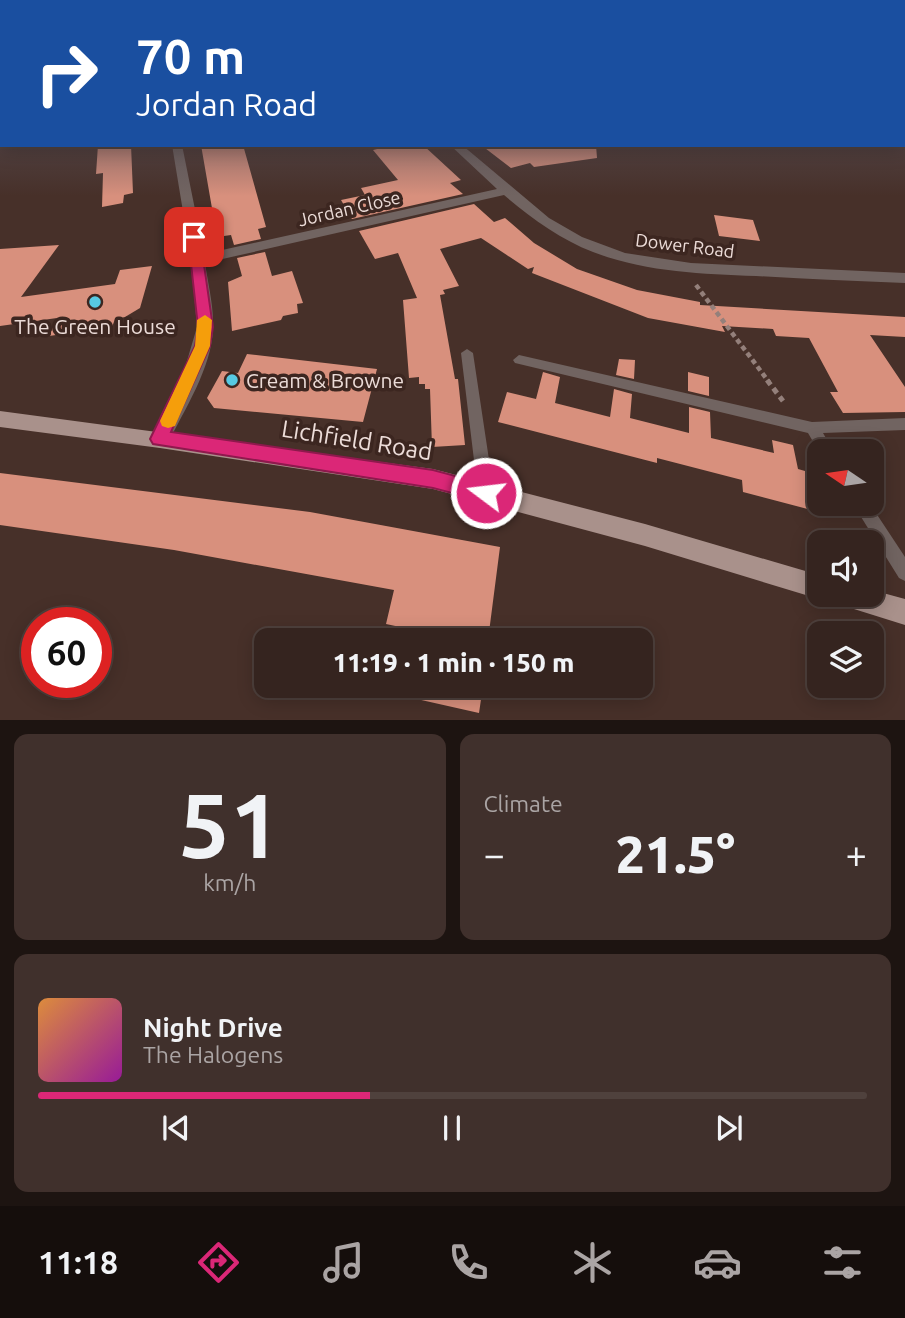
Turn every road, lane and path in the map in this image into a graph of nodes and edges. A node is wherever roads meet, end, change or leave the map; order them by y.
1 (177, 147) edge
2 (457, 147) edge
3 (508, 190) junction
4 (198, 260) junction
5 (683, 267) junction
6 (905, 278) edge
7 (467, 353) dead end
8 (519, 360) dead end
9 (0, 419) edge
10 (905, 424) edge
11 (807, 427) junction
12 (160, 439) junction
13 (817, 439) edge
14 (486, 493) junction
15 (869, 516) edge
16 (905, 572) edge
17 (807, 583) edge
18 (884, 606) edge
19 (905, 612) edge

1 - 4 street
2 - 3 street, Dower Road
3 - 4 street, Jordan Close
3 - 5 street, Dower Road
4 - 12 street
5 - 6 street, Dower Road
5 - 11 path
7 - 14 lane
8 - 11 lane
9 - 12 main road, Lichfield Road
10 - 11 lane
11 - 13 lane
12 - 14 main road, Lichfield Road
14 - 17 main road, Lichfield Road
15 - 16 lane
18 - 19 main road

